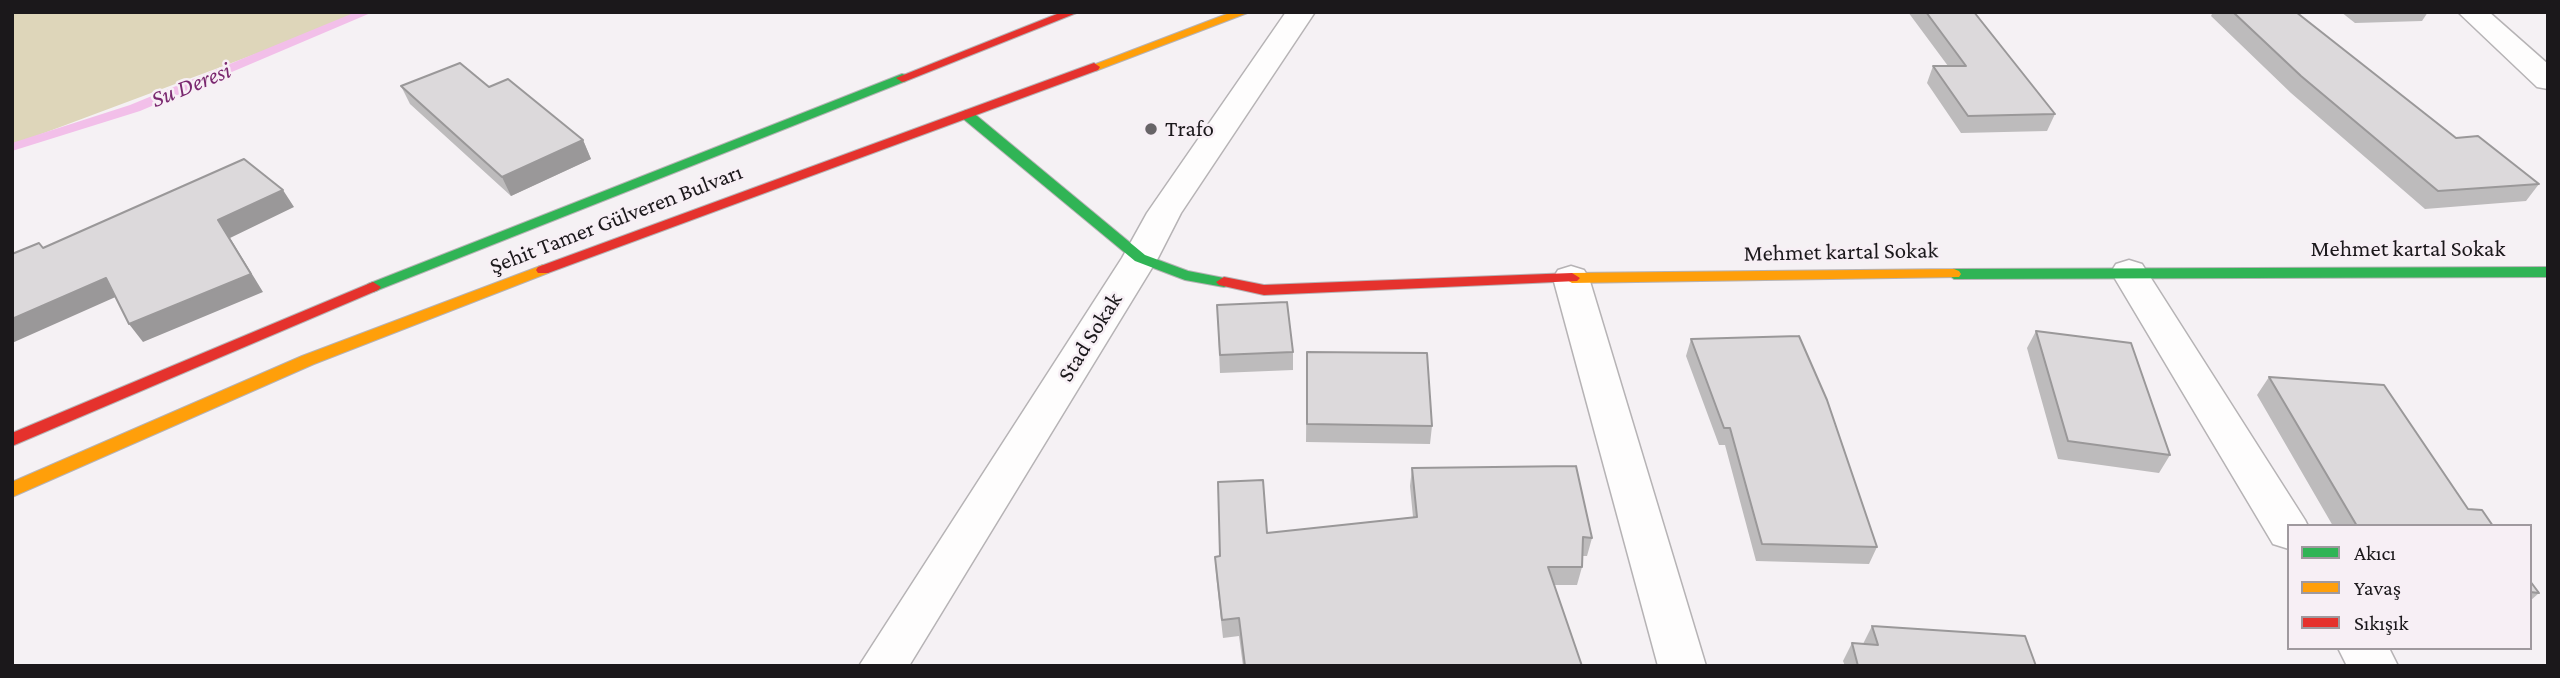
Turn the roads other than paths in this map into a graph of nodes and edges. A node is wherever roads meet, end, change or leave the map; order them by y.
1 (1073, 12) edge
2 (1244, 12) edge
3 (1301, 12) edge
4 (2472, 12) edge
5 (2548, 80) edge
6 (966, 114) junction
7 (1140, 258) junction
8 (2129, 272) junction
9 (2548, 272) edge
10 (1571, 278) junction
11 (12, 440) edge
12 (12, 490) edge
13 (2287, 529) edge
14 (2363, 650) edge
15 (883, 666) edge
16 (1682, 666) edge
17 (2374, 666) edge

1 - 11 main road, Şehit Tamer Gülveren Bulvarı
2 - 6 main road, Şehit Tamer Gülveren Bulvarı
3 - 7 street, Stad Sokak
4 - 5 street
6 - 7 main road, Mehmet kartal Sokak
6 - 12 main road, Şehit Tamer Gülveren Bulvarı
7 - 10 main road, Mehmet kartal Sokak
7 - 15 street, Stad Sokak
8 - 9 main road, Mehmet kartal Sokak
8 - 10 main road, Mehmet kartal Sokak
8 - 13 street
10 - 16 street
14 - 17 street

